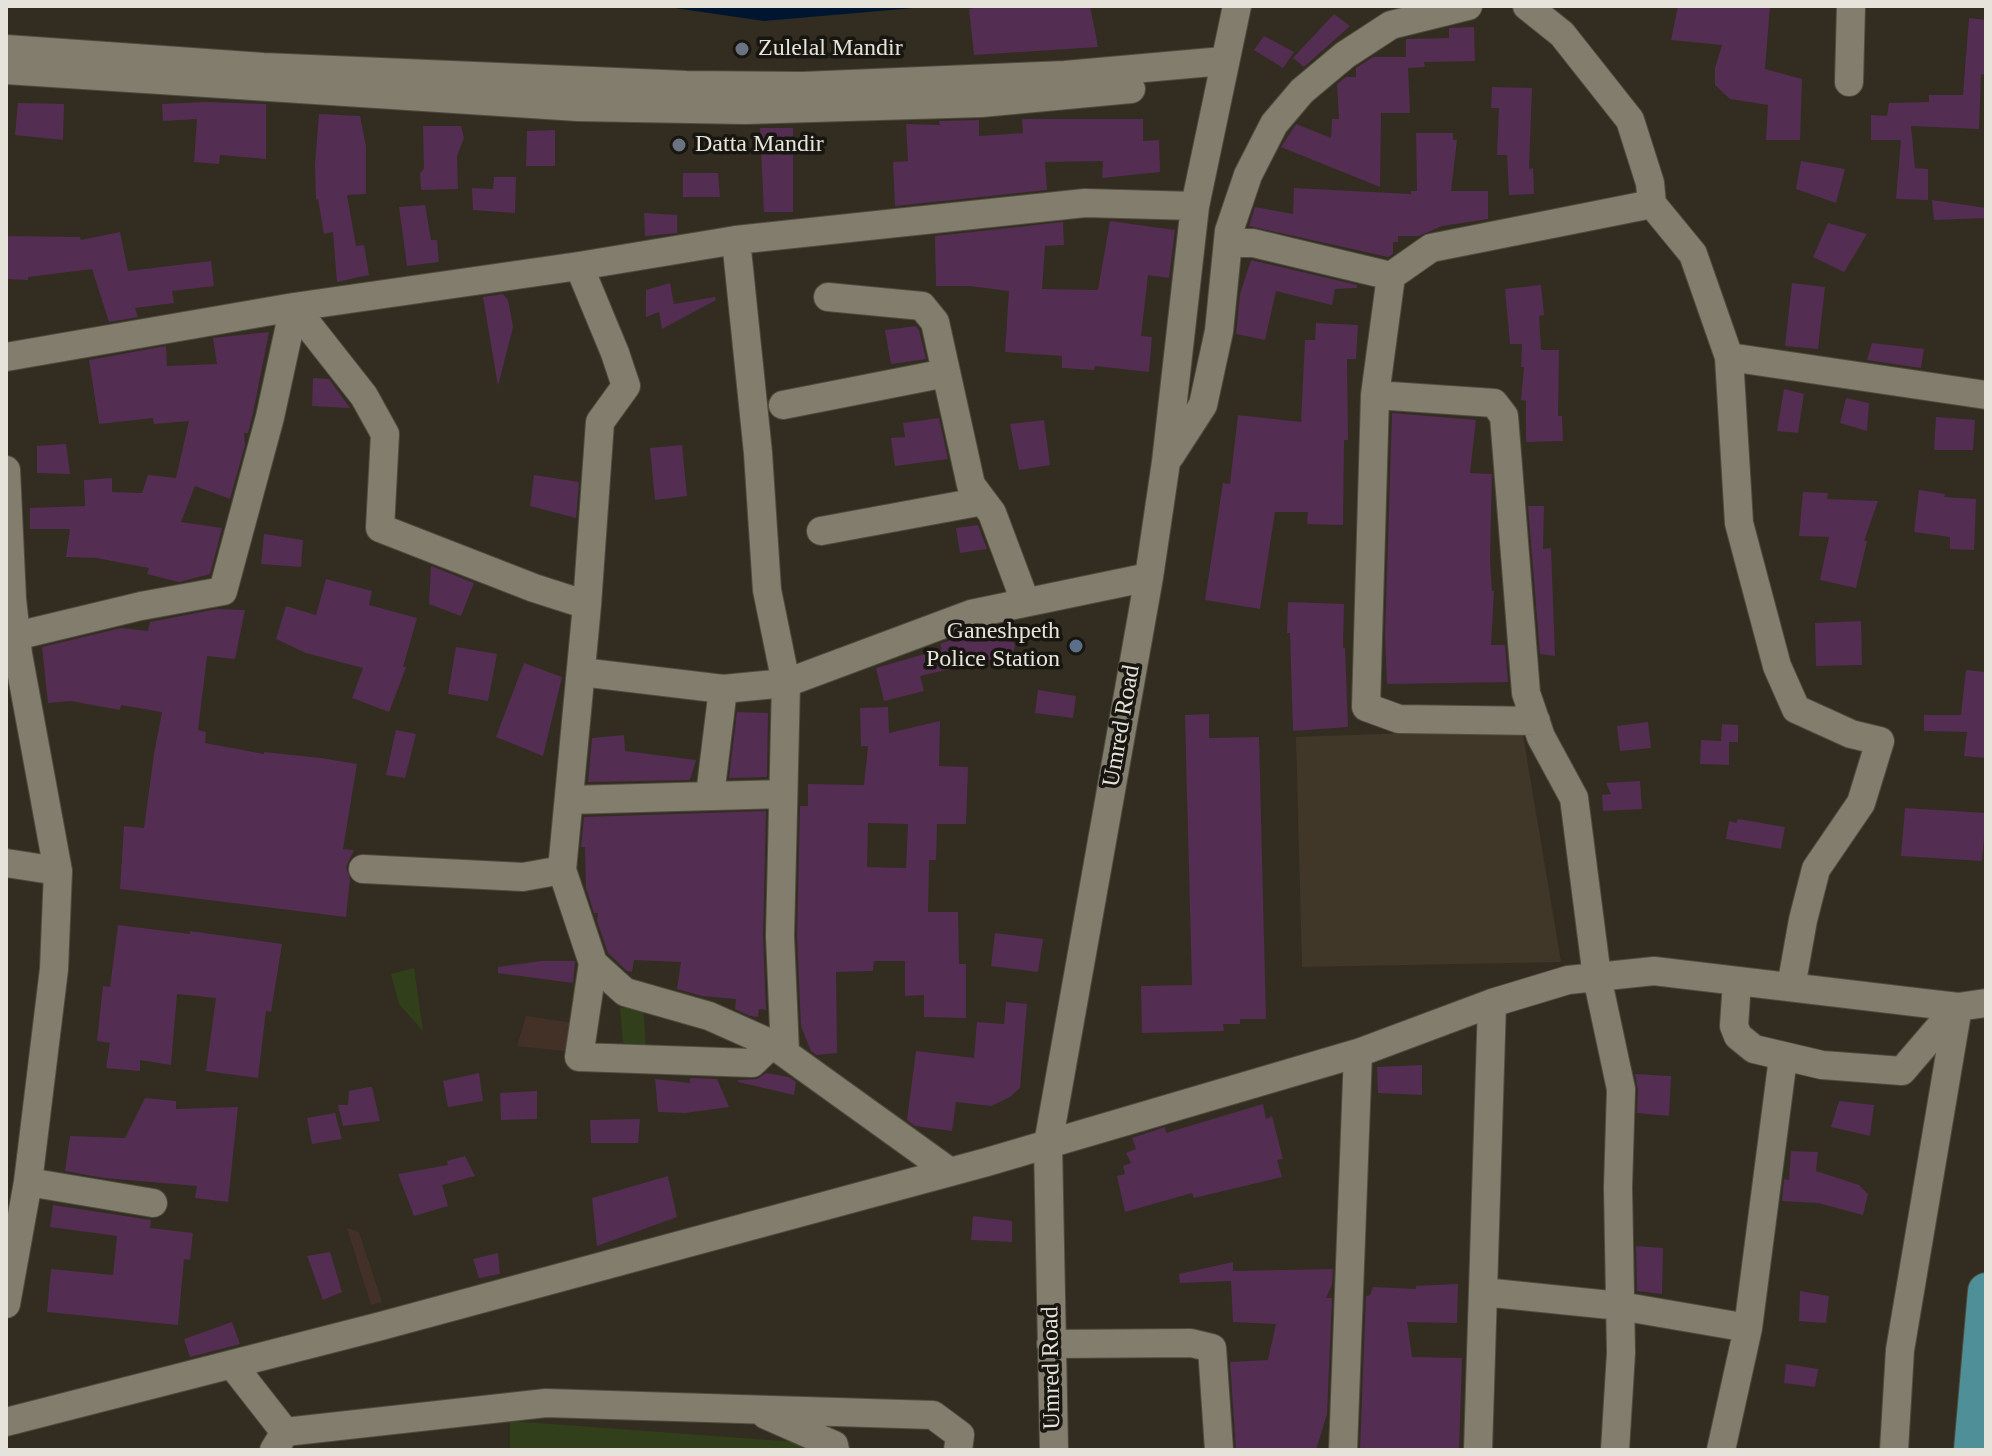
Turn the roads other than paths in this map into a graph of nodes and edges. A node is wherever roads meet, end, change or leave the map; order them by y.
1 (1237, 6) edge
2 (1468, 6) edge
3 (1527, 6) edge
4 (1851, 6) edge
5 (6, 49) edge
6 (6, 70) edge
7 (1221, 70) junction
8 (1849, 82) dead end
9 (1652, 204) junction
10 (1195, 206) junction
11 (736, 240) junction
12 (1228, 243) junction
13 (579, 266) junction
14 (1391, 276) junction
15 (828, 297) dead end
16 (294, 307) junction
17 (6, 357) edge
18 (1729, 357) junction
19 (946, 373) junction
20 (1375, 395) junction
21 (1986, 395) edge
22 (783, 405) dead end
23 (1166, 462) junction
24 (6, 470) edge
25 (983, 501) junction
26 (821, 531) dead end
27 (1149, 577) junction
28 (1025, 601) junction
29 (587, 605) junction
30 (13, 649) edge
31 (581, 672) junction
32 (786, 683) junction
33 (723, 689) junction
34 (1536, 721) junction
35 (783, 794) junction
36 (710, 795) junction
37 (569, 800) junction
38 (6, 863) edge
39 (363, 869) dead end
40 (562, 870) junction
41 (58, 871) junction
42 (593, 963) junction
43 (1597, 977) junction
44 (1737, 981) junction
45 (1791, 987) junction
46 (1492, 1003) junction
47 (1986, 1003) edge
48 (1958, 1007) junction
49 (778, 1048) junction
50 (1358, 1053) junction
51 (1783, 1058) junction
52 (1048, 1144) junction
53 (950, 1172) junction
54 (28, 1182) junction
55 (153, 1203) dead end
56 (1986, 1291) edge
57 (1483, 1292) junction
58 (6, 1304) edge
59 (1620, 1306) junction
60 (1748, 1328) junction
61 (1051, 1344) junction
62 (238, 1372) dead end
63 (1982, 1376) edge
64 (754, 1410) junction
65 (6, 1422) edge
66 (280, 1441) edge
67 (835, 1450) edge
68 (958, 1450) edge
69 (1054, 1450) edge
70 (1219, 1450) edge
71 (1343, 1450) edge
72 (1478, 1450) edge
73 (1615, 1450) edge
74 (1721, 1450) edge
75 (1894, 1450) edge
76 (1972, 1450) edge

1 - 7 street, Umred Road
2 - 12 street
3 - 9 street
4 - 8 street
5 - 7 street
6 - 7 street
7 - 10 street, Umred Road
9 - 14 street
9 - 18 street
10 - 11 street
10 - 23 street, Umred Road
11 - 13 street
11 - 32 street
12 - 14 street
12 - 23 street
13 - 16 street
13 - 29 street
14 - 20 street
15 - 19 street
16 - 17 street
16 - 29 street
16 - 30 street
18 - 21 street
18 - 45 street
19 - 22 street
19 - 25 street
20 - 34 street
20 - 34 street
23 - 27 street, Umred Road
24 - 30 street
25 - 26 street
25 - 28 street
27 - 28 street
27 - 52 street, Umred Road
28 - 32 street
29 - 31 street
30 - 41 street
31 - 33 street
31 - 37 street
32 - 33 street
32 - 35 street
33 - 36 street
34 - 43 street
35 - 36 street
35 - 49 street
36 - 37 street
37 - 40 street
38 - 41 street
39 - 40 street
40 - 42 street
41 - 54 street
42 - 49 street
42 - 49 street
43 - 44 street
43 - 46 street
43 - 59 street
44 - 45 street
44 - 51 street
45 - 48 street
46 - 50 street
46 - 57 street
47 - 48 street
48 - 51 street
48 - 75 street
49 - 53 street
50 - 52 street
50 - 71 street
51 - 60 street
52 - 53 street
52 - 61 street, Umred Road
53 - 65 street
54 - 55 street
54 - 58 street
56 - 63 main road
57 - 59 street
57 - 72 street
59 - 60 street
59 - 73 street
60 - 74 street
61 - 69 street, Umred Road
61 - 70 street
62 - 66 street
63 - 76 main road
64 - 66 street
64 - 67 street
64 - 68 street

